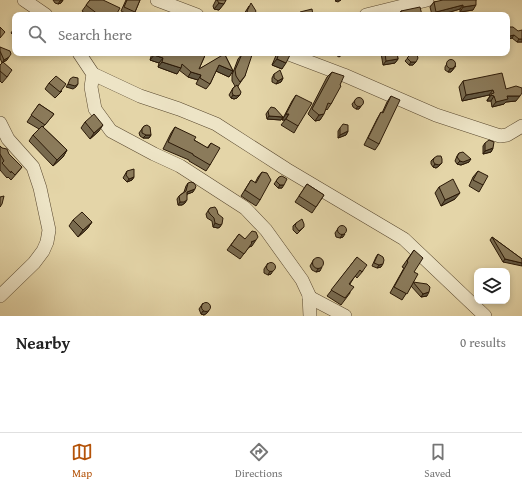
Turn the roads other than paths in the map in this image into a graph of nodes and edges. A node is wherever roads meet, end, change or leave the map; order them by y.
1 (24, 0) edge
2 (157, 0) edge
3 (427, 0) edge
4 (42, 12) edge
5 (189, 12) edge
6 (378, 12) edge
7 (81, 56) edge
8 (294, 56) edge
9 (93, 74) junction
10 (0, 123) edge
11 (522, 126) edge
12 (0, 296) edge
13 (309, 297) junction
14 (310, 316) edge
15 (345, 316) edge
16 (485, 316) edge

1 - 4 street
2 - 5 street
3 - 6 street
7 - 9 street
8 - 11 street
9 - 13 street
9 - 16 street
10 - 12 street
13 - 14 street
13 - 15 street

